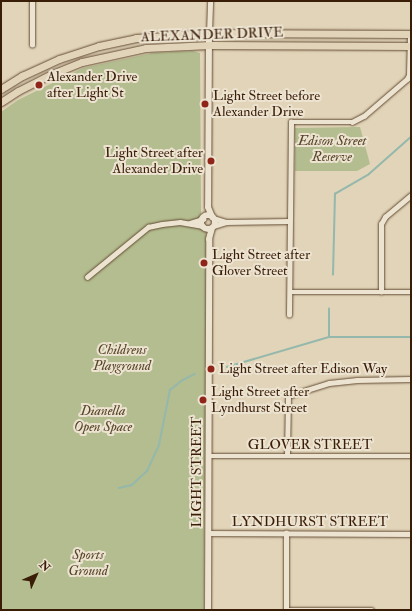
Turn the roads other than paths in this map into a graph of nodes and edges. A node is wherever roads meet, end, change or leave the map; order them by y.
1 (32, 1) edge
2 (210, 1) edge
3 (209, 33) junction
4 (411, 34) edge
5 (32, 45) dead end
6 (210, 45) junction
7 (411, 46) edge
8 (1, 89) edge
9 (1, 102) edge
10 (411, 195) edge
11 (208, 207) junction
12 (212, 217) junction
13 (203, 218) junction
14 (289, 221) junction
15 (226, 222) junction
16 (190, 223) junction
17 (209, 227) junction
18 (87, 277) dead end
19 (290, 292) junction
20 (381, 292) junction
21 (411, 292) edge
22 (290, 315) dead end
23 (411, 380) edge
24 (287, 455) junction
25 (209, 456) junction
26 (411, 456) edge
27 (209, 533) junction
28 (286, 534) junction
29 (411, 534) edge
30 (208, 610) edge
31 (286, 610) edge
32 (372, 610) edge

1 - 5 street
2 - 3 street
3 - 4 main road, ALEXANDER DRIVE
3 - 6 street
3 - 8 main road, ALEXANDER DRIVE
4 - 7 street
6 - 7 main road, ALEXANDER DRIVE
6 - 9 main road, ALEXANDER DRIVE
6 - 11 street
7 - 14 street
10 - 20 street
11 - 12 street
11 - 13 street
12 - 13 street
12 - 15 street
12 - 17 street
13 - 16 street
13 - 17 street
14 - 15 street
14 - 19 street
15 - 17 street
16 - 17 street
16 - 18 street
17 - 25 street, LIGHT STREET
19 - 20 street
19 - 22 street
20 - 21 street
23 - 24 street
24 - 25 street, GLOVER STREET
24 - 26 street, GLOVER STREET
25 - 27 street, LIGHT STREET
27 - 28 street, LYNDHURST STREET
27 - 30 street, LIGHT STREET
28 - 29 street, LYNDHURST STREET
28 - 31 street
31 - 32 street

